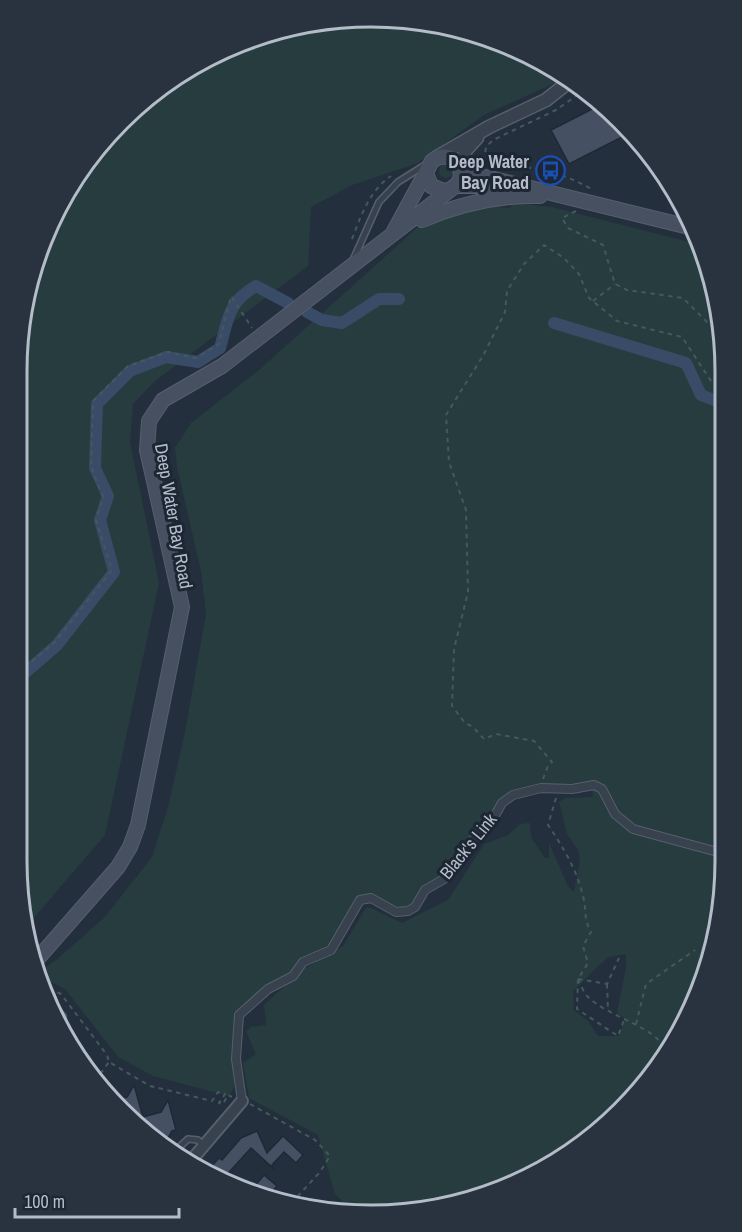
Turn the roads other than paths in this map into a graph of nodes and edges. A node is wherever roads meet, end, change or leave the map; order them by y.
1 (564, 86) edge
2 (489, 127) junction
3 (432, 164) junction
4 (461, 169) junction
5 (519, 186) junction
6 (453, 188) junction
7 (570, 197) junction
8 (683, 225) edge
9 (392, 236) junction
10 (349, 269) junction
11 (715, 851) edge
12 (40, 955) edge
13 (242, 1101) joint
14 (204, 1146) junction
15 (180, 1147) edge
16 (195, 1156) edge

1 - 2 street, Deep Water Bay Road
2 - 3 street, Deep Water Bay Road
2 - 4 street, Deep Water Bay Road
3 - 4 main road
3 - 6 main road
3 - 9 main road, Deep Water Bay Road
3 - 10 lane, Deep Water Bay Road
4 - 5 main road
4 - 6 main road
5 - 6 main road
5 - 7 main road
6 - 9 main road, Deep Water Bay Road
7 - 8 main road
7 - 9 main road
9 - 10 main road, Deep Water Bay Road
10 - 12 main road, Deep Water Bay Road
11 - 13 street, Black's Link
13 - 14 street
14 - 15 lane
14 - 16 street

